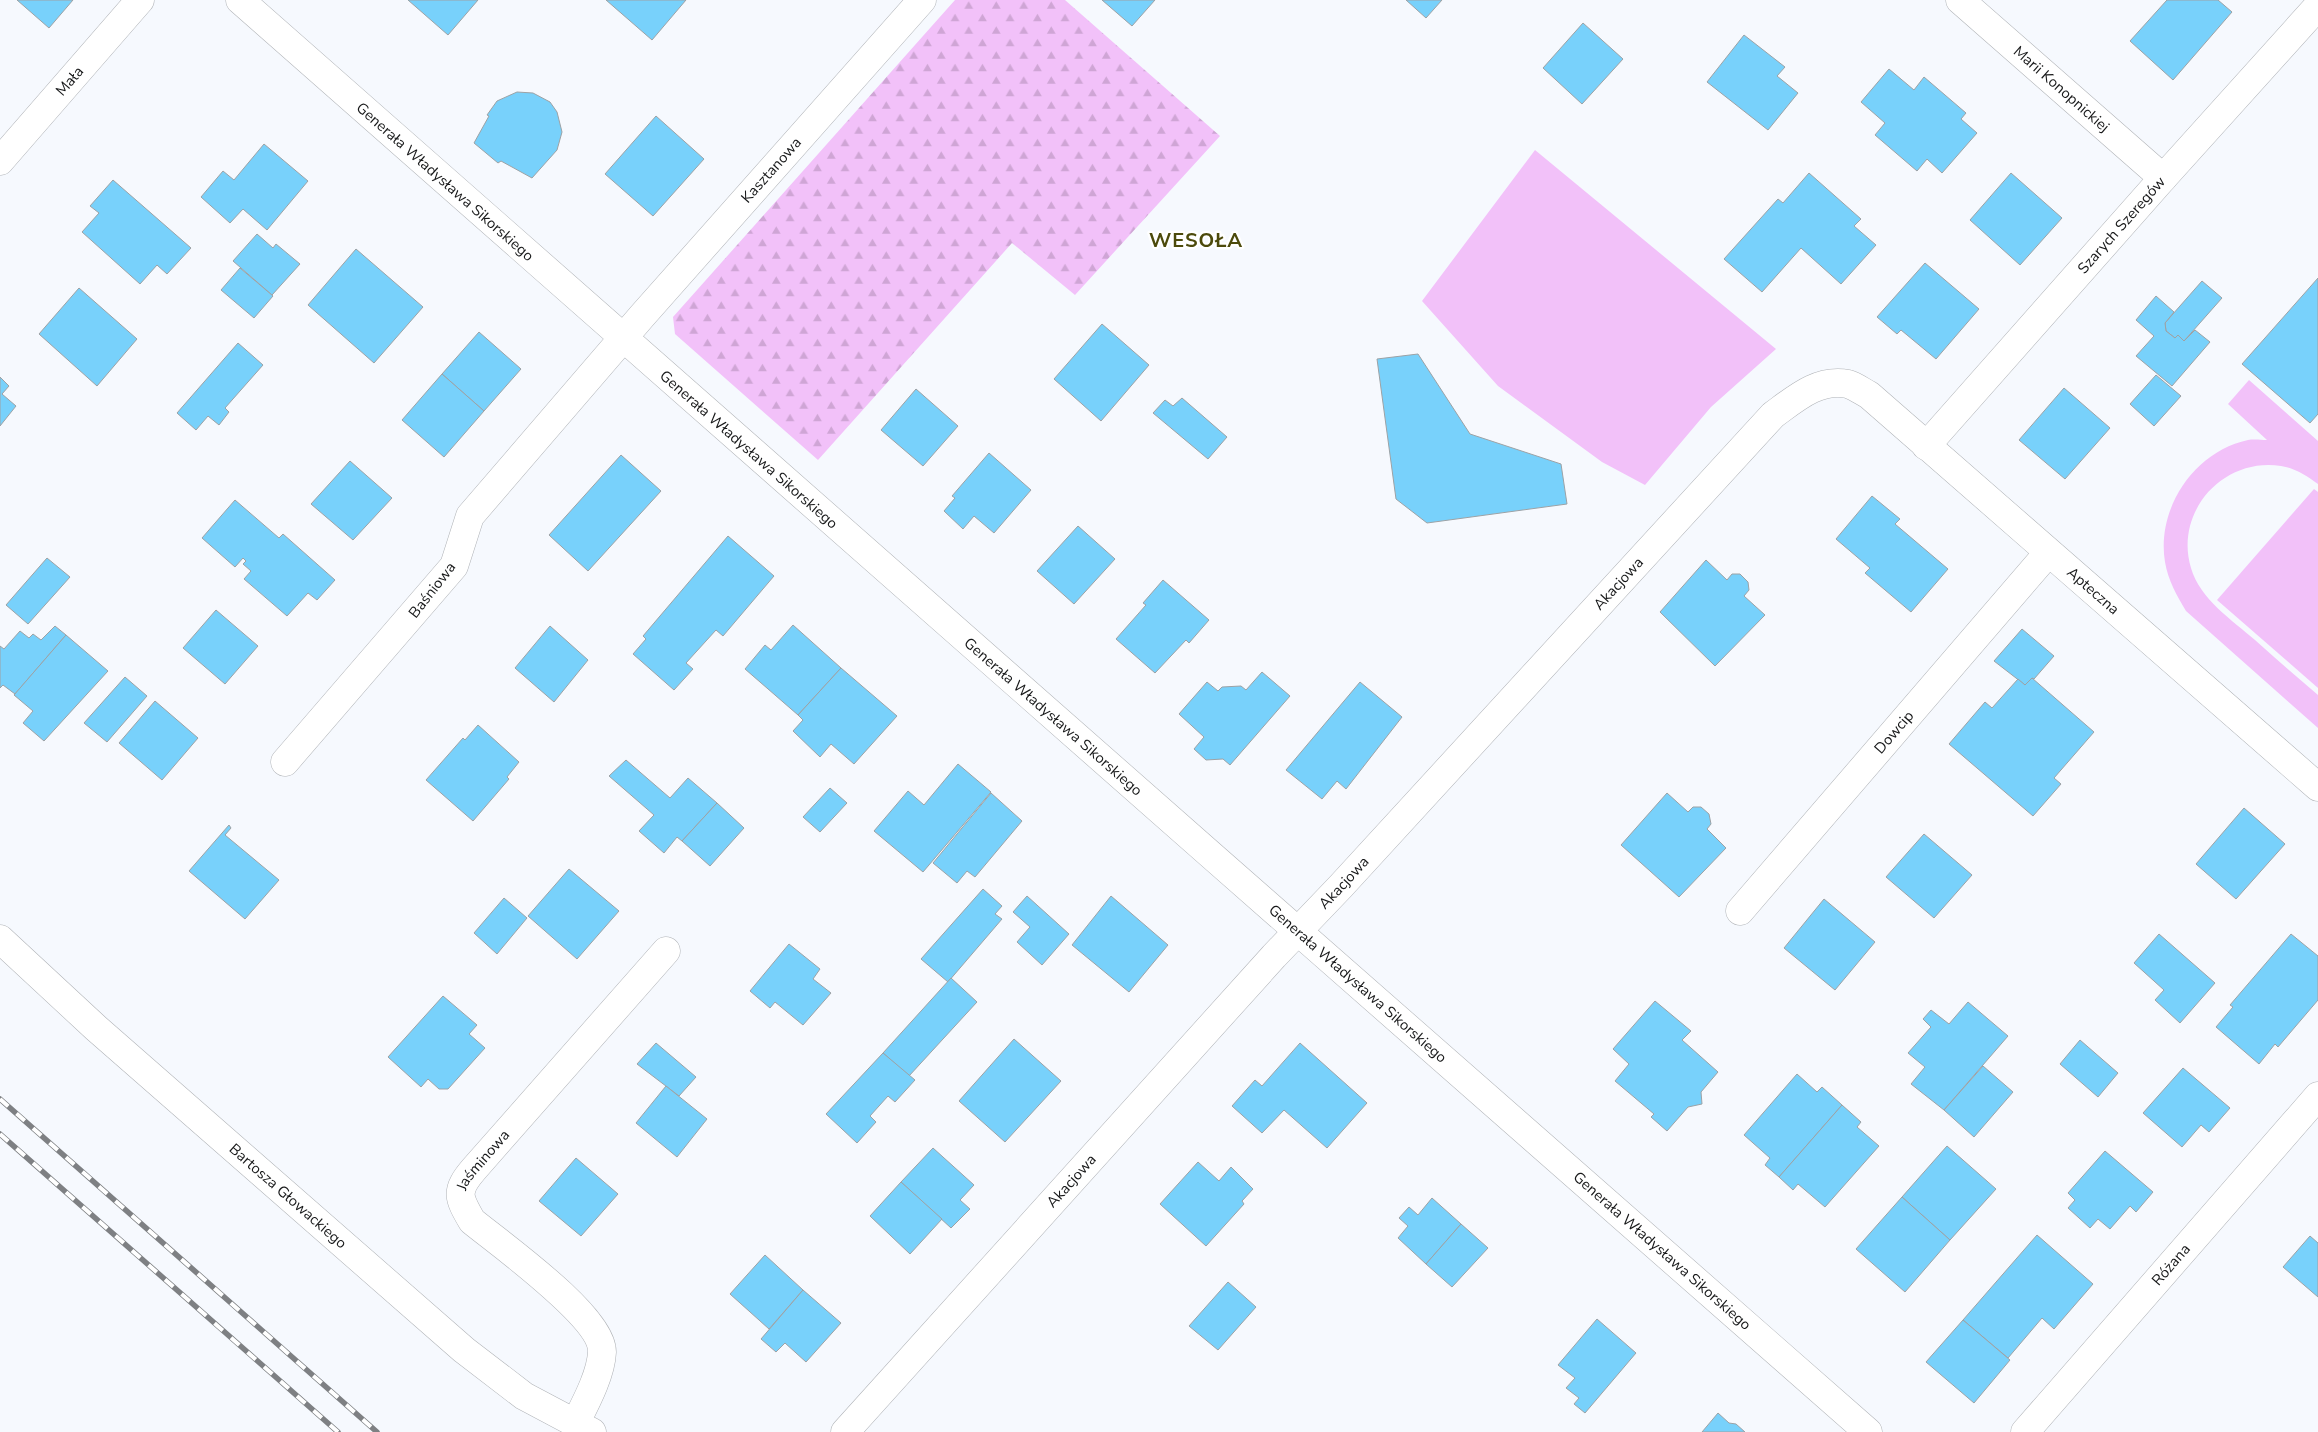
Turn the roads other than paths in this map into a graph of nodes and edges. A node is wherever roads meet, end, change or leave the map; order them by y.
1 (140, 0) edge
2 (240, 0) edge
3 (922, 0) edge
4 (1960, 0) edge
5 (2318, 6) edge
6 (0, 161) edge
7 (2163, 178) junction
8 (621, 339) junction
9 (1869, 395) joint
10 (1926, 446) junction
11 (2048, 553) junction
12 (285, 762) dead end
13 (2318, 786) edge
14 (1740, 911) dead end
15 (1299, 931) junction
16 (0, 939) edge
17 (666, 951) dead end
18 (2318, 1096) edge
19 (584, 1428) edge
20 (845, 1432) edge
21 (1868, 1432) edge
22 (2025, 1432) edge

1 - 6 street, Mała
2 - 8 street, Generała Władysława Sikorskiego
3 - 8 street, Kasztanowa
4 - 7 street, Marii Konopnickiej
5 - 7 street, Szarych Szeregów
7 - 10 street, Szarych Szeregów
8 - 12 street, Baśniowa
8 - 15 street, Generała Władysława Sikorskiego
9 - 10 street, Apteczna
9 - 15 street, Akacjowa
10 - 11 street, Apteczna
11 - 13 street, Apteczna
11 - 14 street, Dowcip
15 - 20 street, Akacjowa
15 - 21 street, Generała Władysława Sikorskiego
16 - 19 street, Bartosza Głowackiego
17 - 19 street, Jaśminowa
18 - 22 street, Różana

